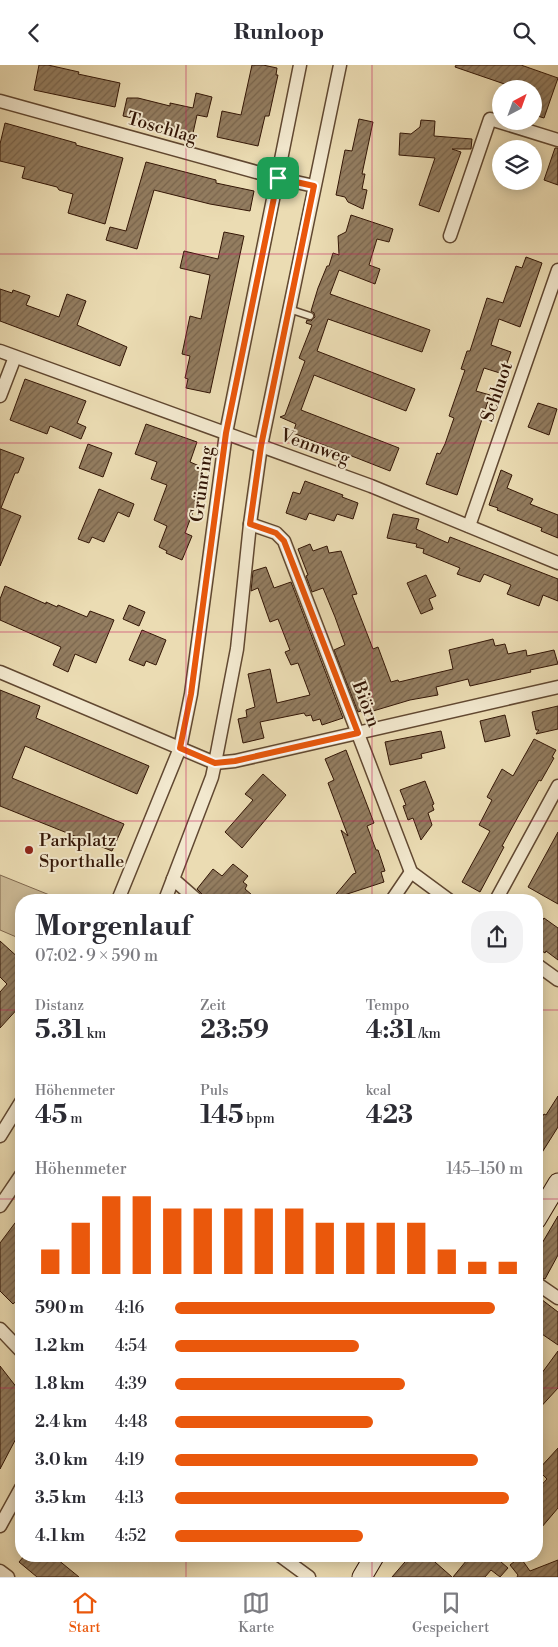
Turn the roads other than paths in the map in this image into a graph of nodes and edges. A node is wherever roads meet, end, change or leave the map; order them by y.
1 (300, 65) edge
2 (340, 65) edge
3 (0, 101) edge
4 (558, 140) edge
5 (278, 178) junction
6 (314, 186) junction
7 (450, 236) dead end
8 (558, 270) edge
9 (289, 309) junction
10 (310, 316) dead end
11 (0, 351) edge
12 (15, 357) junction
13 (0, 396) edge
14 (226, 433) junction
15 (261, 446) junction
16 (250, 524) junction
17 (469, 526) junction
18 (558, 563) edge
19 (0, 672) edge
20 (558, 687) edge
21 (358, 733) junction
22 (180, 748) junction
23 (215, 763) junction
24 (558, 786) edge
25 (411, 872) junction
26 (172, 879) junction
27 (120, 894) edge
28 (167, 894) edge
29 (190, 894) edge
30 (396, 894) edge
31 (441, 894) edge
32 (499, 894) edge
33 (543, 969) edge
34 (558, 980) edge
35 (15, 1112) edge
36 (0, 1136) edge
37 (558, 1183) edge
38 (15, 1184) edge
39 (0, 1207) edge
40 (543, 1208) edge
41 (543, 1288) edge
42 (558, 1298) edge
43 (0, 1329) edge
44 (15, 1345) edge
45 (15, 1500) edge
46 (0, 1526) edge
47 (289, 1562) edge
48 (371, 1562) edge
49 (0, 1571) edge
50 (8, 1577) edge
51 (309, 1577) edge
52 (362, 1577) edge

1 - 5 street, Grünring
2 - 6 street
3 - 5 street, Toschlag
4 - 7 street
5 - 6 street, Toschlag
5 - 14 street, Grünring
6 - 9 street
8 - 17 street, Schluot
9 - 10 lane
9 - 15 street
11 - 12 street, Vennweg
12 - 13 street
12 - 14 street, Vennweg
14 - 15 street, Vennweg
14 - 22 street, Grünring
15 - 16 street
15 - 17 street, Vennweg
16 - 21 street, Biörn
16 - 23 street
17 - 18 street, Vennweg
19 - 22 street
20 - 21 street
21 - 23 street
21 - 25 street, Biörn
22 - 23 street
22 - 27 street, Grünring
23 - 26 street
24 - 32 street
25 - 30 street
25 - 31 street
26 - 28 street
26 - 29 street
33 - 34 street
35 - 36 street
37 - 40 street
38 - 39 street
41 - 42 street
43 - 44 street
45 - 46 street
47 - 51 street
48 - 52 street
49 - 50 street

